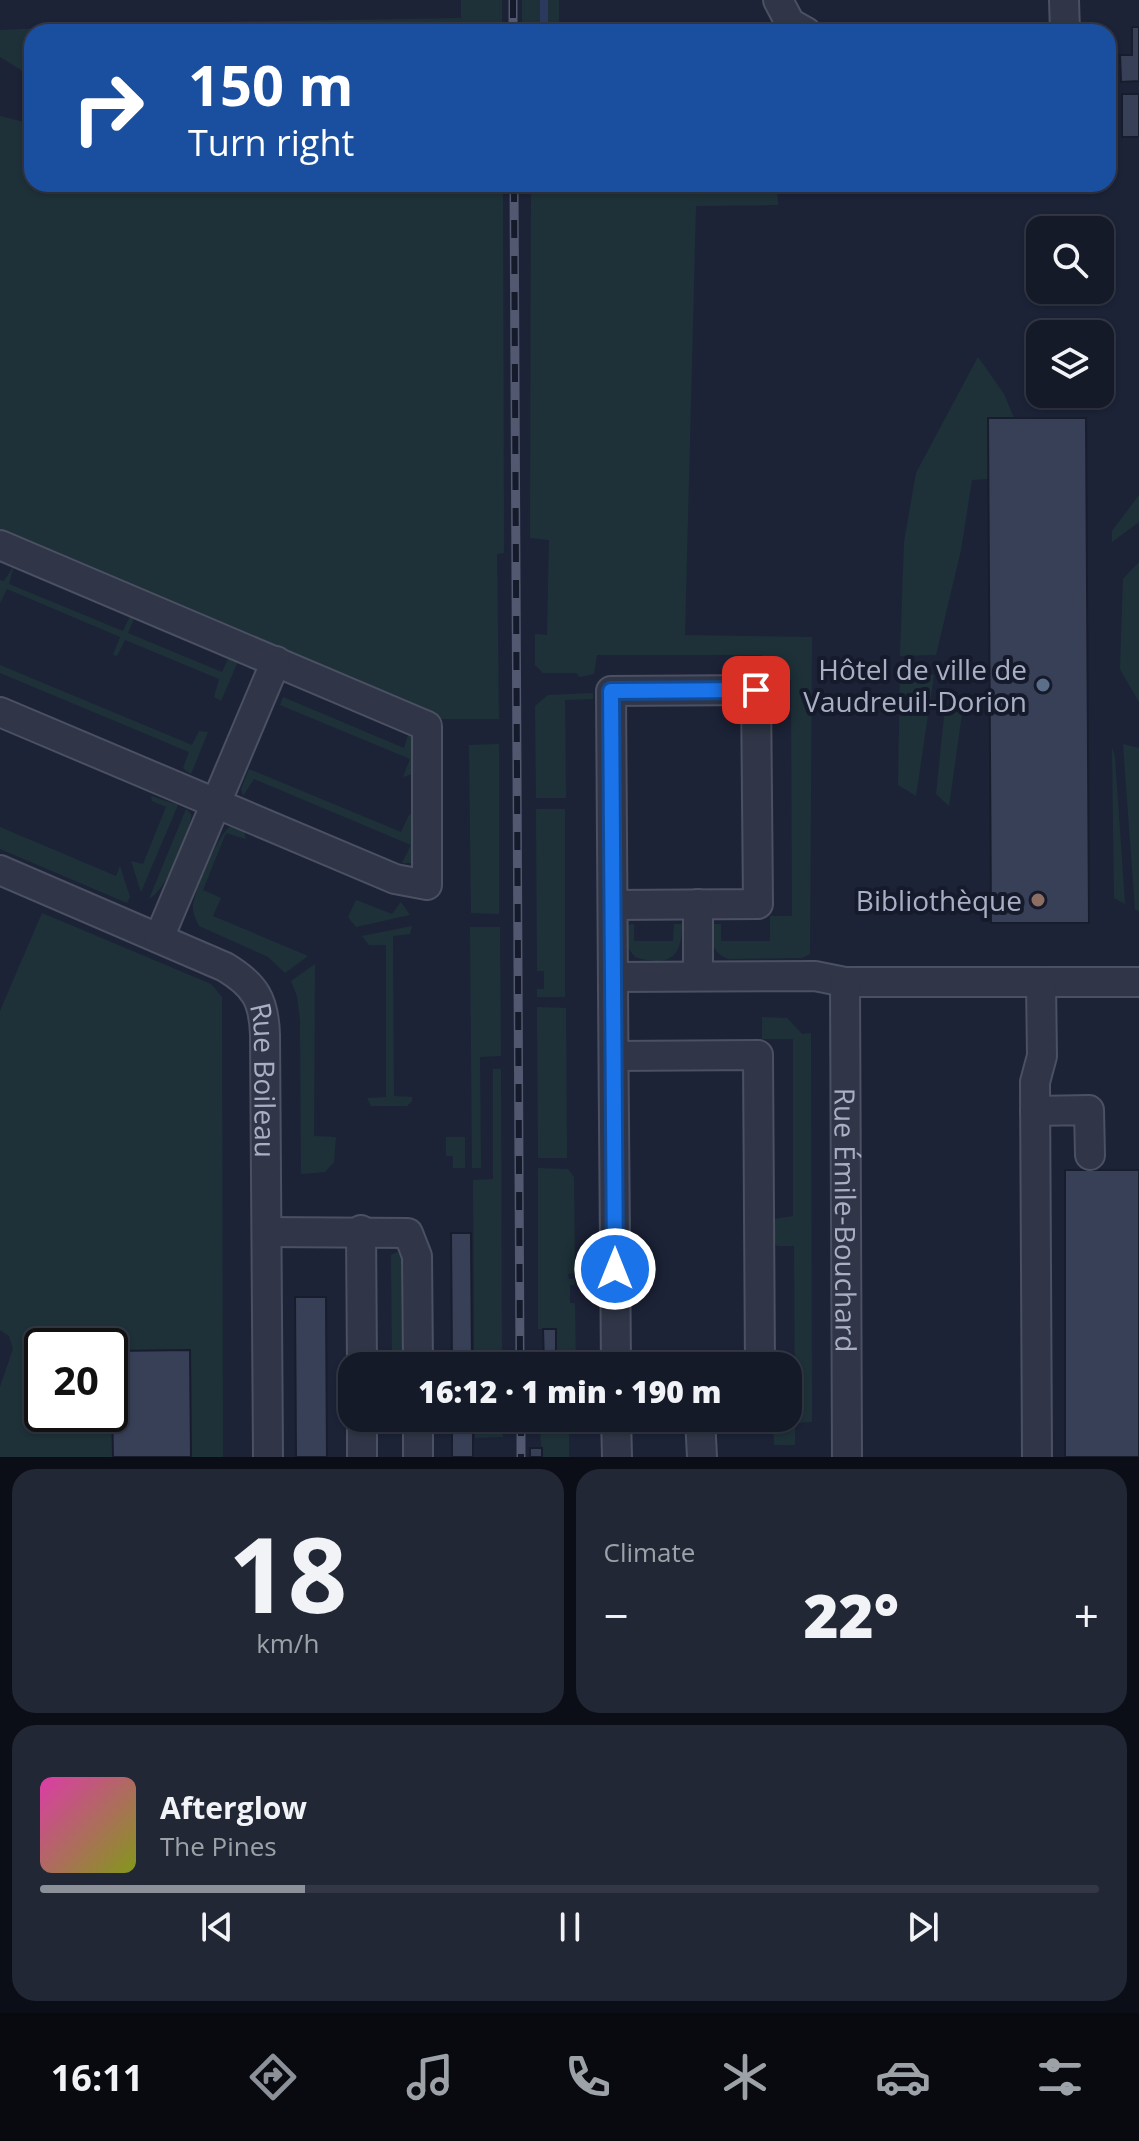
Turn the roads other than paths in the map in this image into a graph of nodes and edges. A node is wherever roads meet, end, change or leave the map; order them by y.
1 (778, 0) edge
2 (1064, 0) edge
3 (792, 24) edge
4 (1065, 24) edge
5 (0, 545) edge
6 (276, 661) junction
7 (0, 712) edge
8 (217, 804) junction
9 (0, 870) edge
10 (698, 904) junction
11 (613, 905) junction
12 (159, 938) junction
13 (698, 976) junction
14 (613, 977) junction
15 (845, 982) junction
16 (1139, 982) edge
17 (1041, 983) junction
18 (614, 1056) junction
19 (1035, 1111) junction
20 (1090, 1155) dead end
21 (361, 1230) junction
22 (267, 1232) junction
23 (362, 1352) edge
24 (418, 1352) edge
25 (616, 1352) edge
26 (760, 1352) edge
27 (362, 1432) edge
28 (418, 1432) edge
29 (616, 1432) edge
30 (701, 1432) edge
31 (268, 1457) edge
32 (362, 1457) edge
33 (418, 1457) edge
34 (617, 1457) edge
35 (702, 1457) edge
36 (847, 1457) edge
37 (1037, 1457) edge

1 - 3 street
2 - 4 street
5 - 6 street
6 - 8 street
6 - 8 street
7 - 8 street
8 - 12 street
9 - 12 street, Rue Boileau
10 - 11 street
10 - 11 street
10 - 13 street
11 - 14 street
12 - 22 street, Rue Boileau
13 - 14 street
13 - 15 street
14 - 18 street
15 - 17 street
15 - 36 street, Rue Émile-Bouchard
16 - 17 street
17 - 19 street
18 - 25 street
18 - 26 street
19 - 20 street
19 - 37 street
21 - 22 street
21 - 23 street
21 - 24 street
22 - 31 street, Rue Boileau
27 - 32 street
28 - 33 street
29 - 34 street
30 - 35 street

